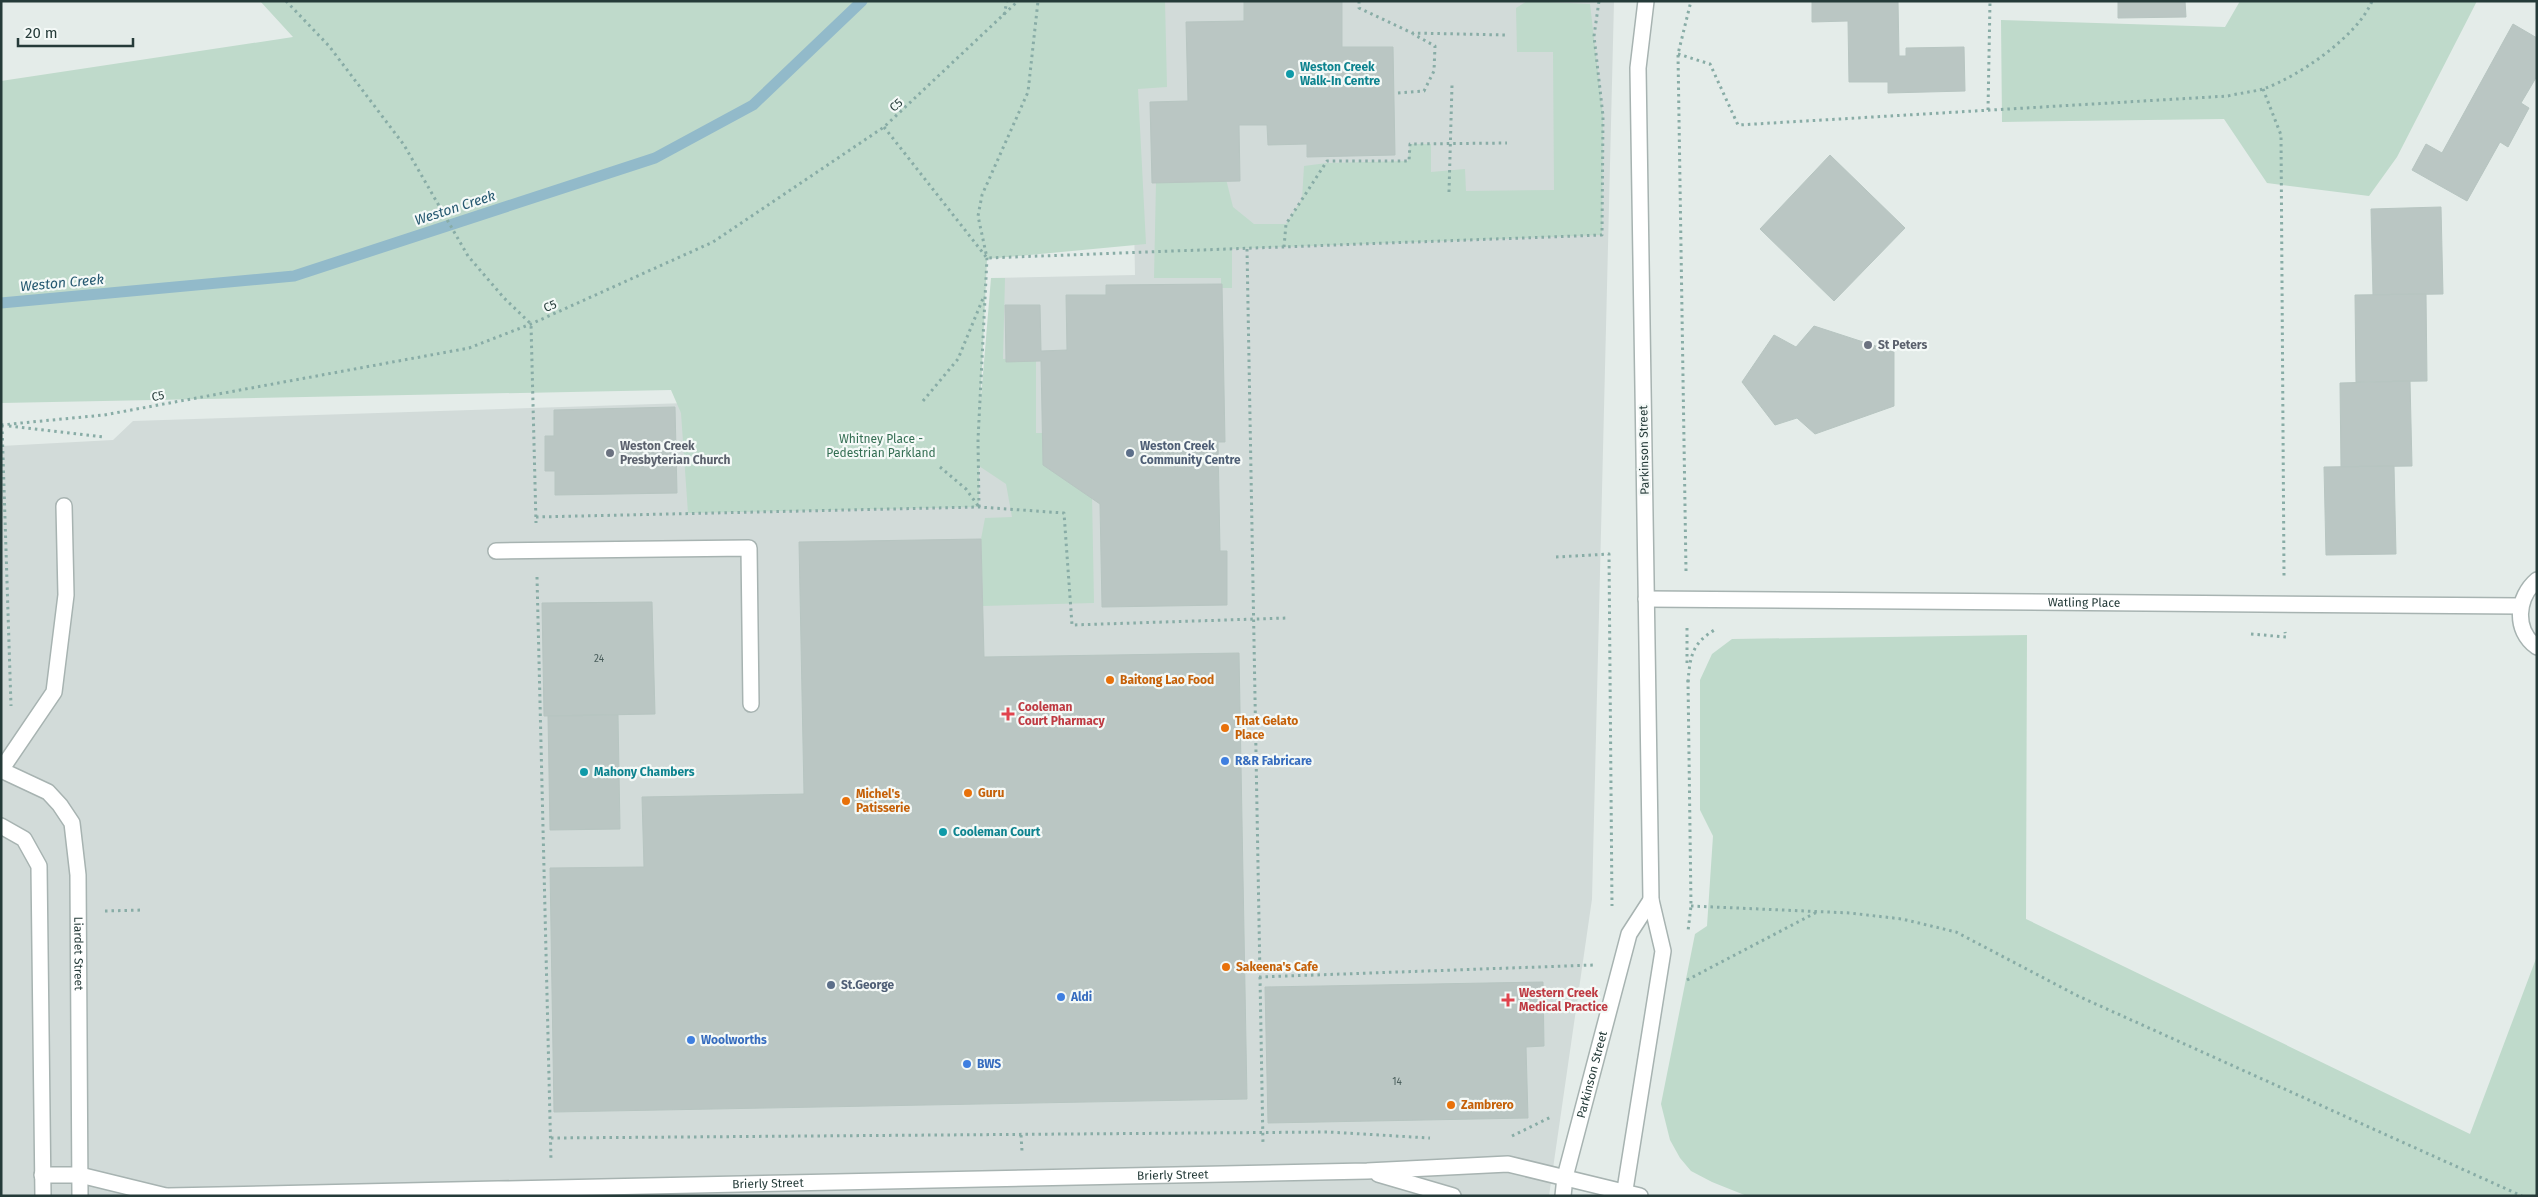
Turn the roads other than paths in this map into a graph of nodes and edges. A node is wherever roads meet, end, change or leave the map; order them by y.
1 (1646, 1) edge
2 (64, 506) dead end
3 (496, 551) dead end
4 (2537, 580) edge
5 (1646, 599) junction
6 (2520, 606) junction
7 (2537, 647) edge
8 (751, 704) dead end
9 (1, 770) edge
10 (1, 826) edge
11 (1651, 900) junction
12 (1367, 1171) junction
13 (42, 1175) junction
14 (80, 1175) junction
15 (1565, 1177) junction
16 (1624, 1194) edge
17 (42, 1196) edge
18 (80, 1196) edge
19 (167, 1196) edge
20 (1453, 1196) edge
21 (1562, 1196) edge
22 (1640, 1196) edge

1 - 5 street, Parkinson Street
2 - 9 street, Liardet Street
3 - 8 street
4 - 6 street
5 - 6 street, Watling Place
5 - 11 street, Parkinson Street
6 - 7 street
9 - 14 street, Liardet Street
10 - 13 street
11 - 15 street, Parkinson Street
11 - 16 street, Parkinson Street
12 - 15 street, Brierly Street
12 - 19 street, Brierly Street
12 - 20 street, Brierly Street
13 - 14 street
13 - 17 street
14 - 18 street, Liardet Street
14 - 19 street, Brierly Street
15 - 16 street, Brierly Street
15 - 21 street, Parkinson Street
16 - 22 street, Brierly Street

